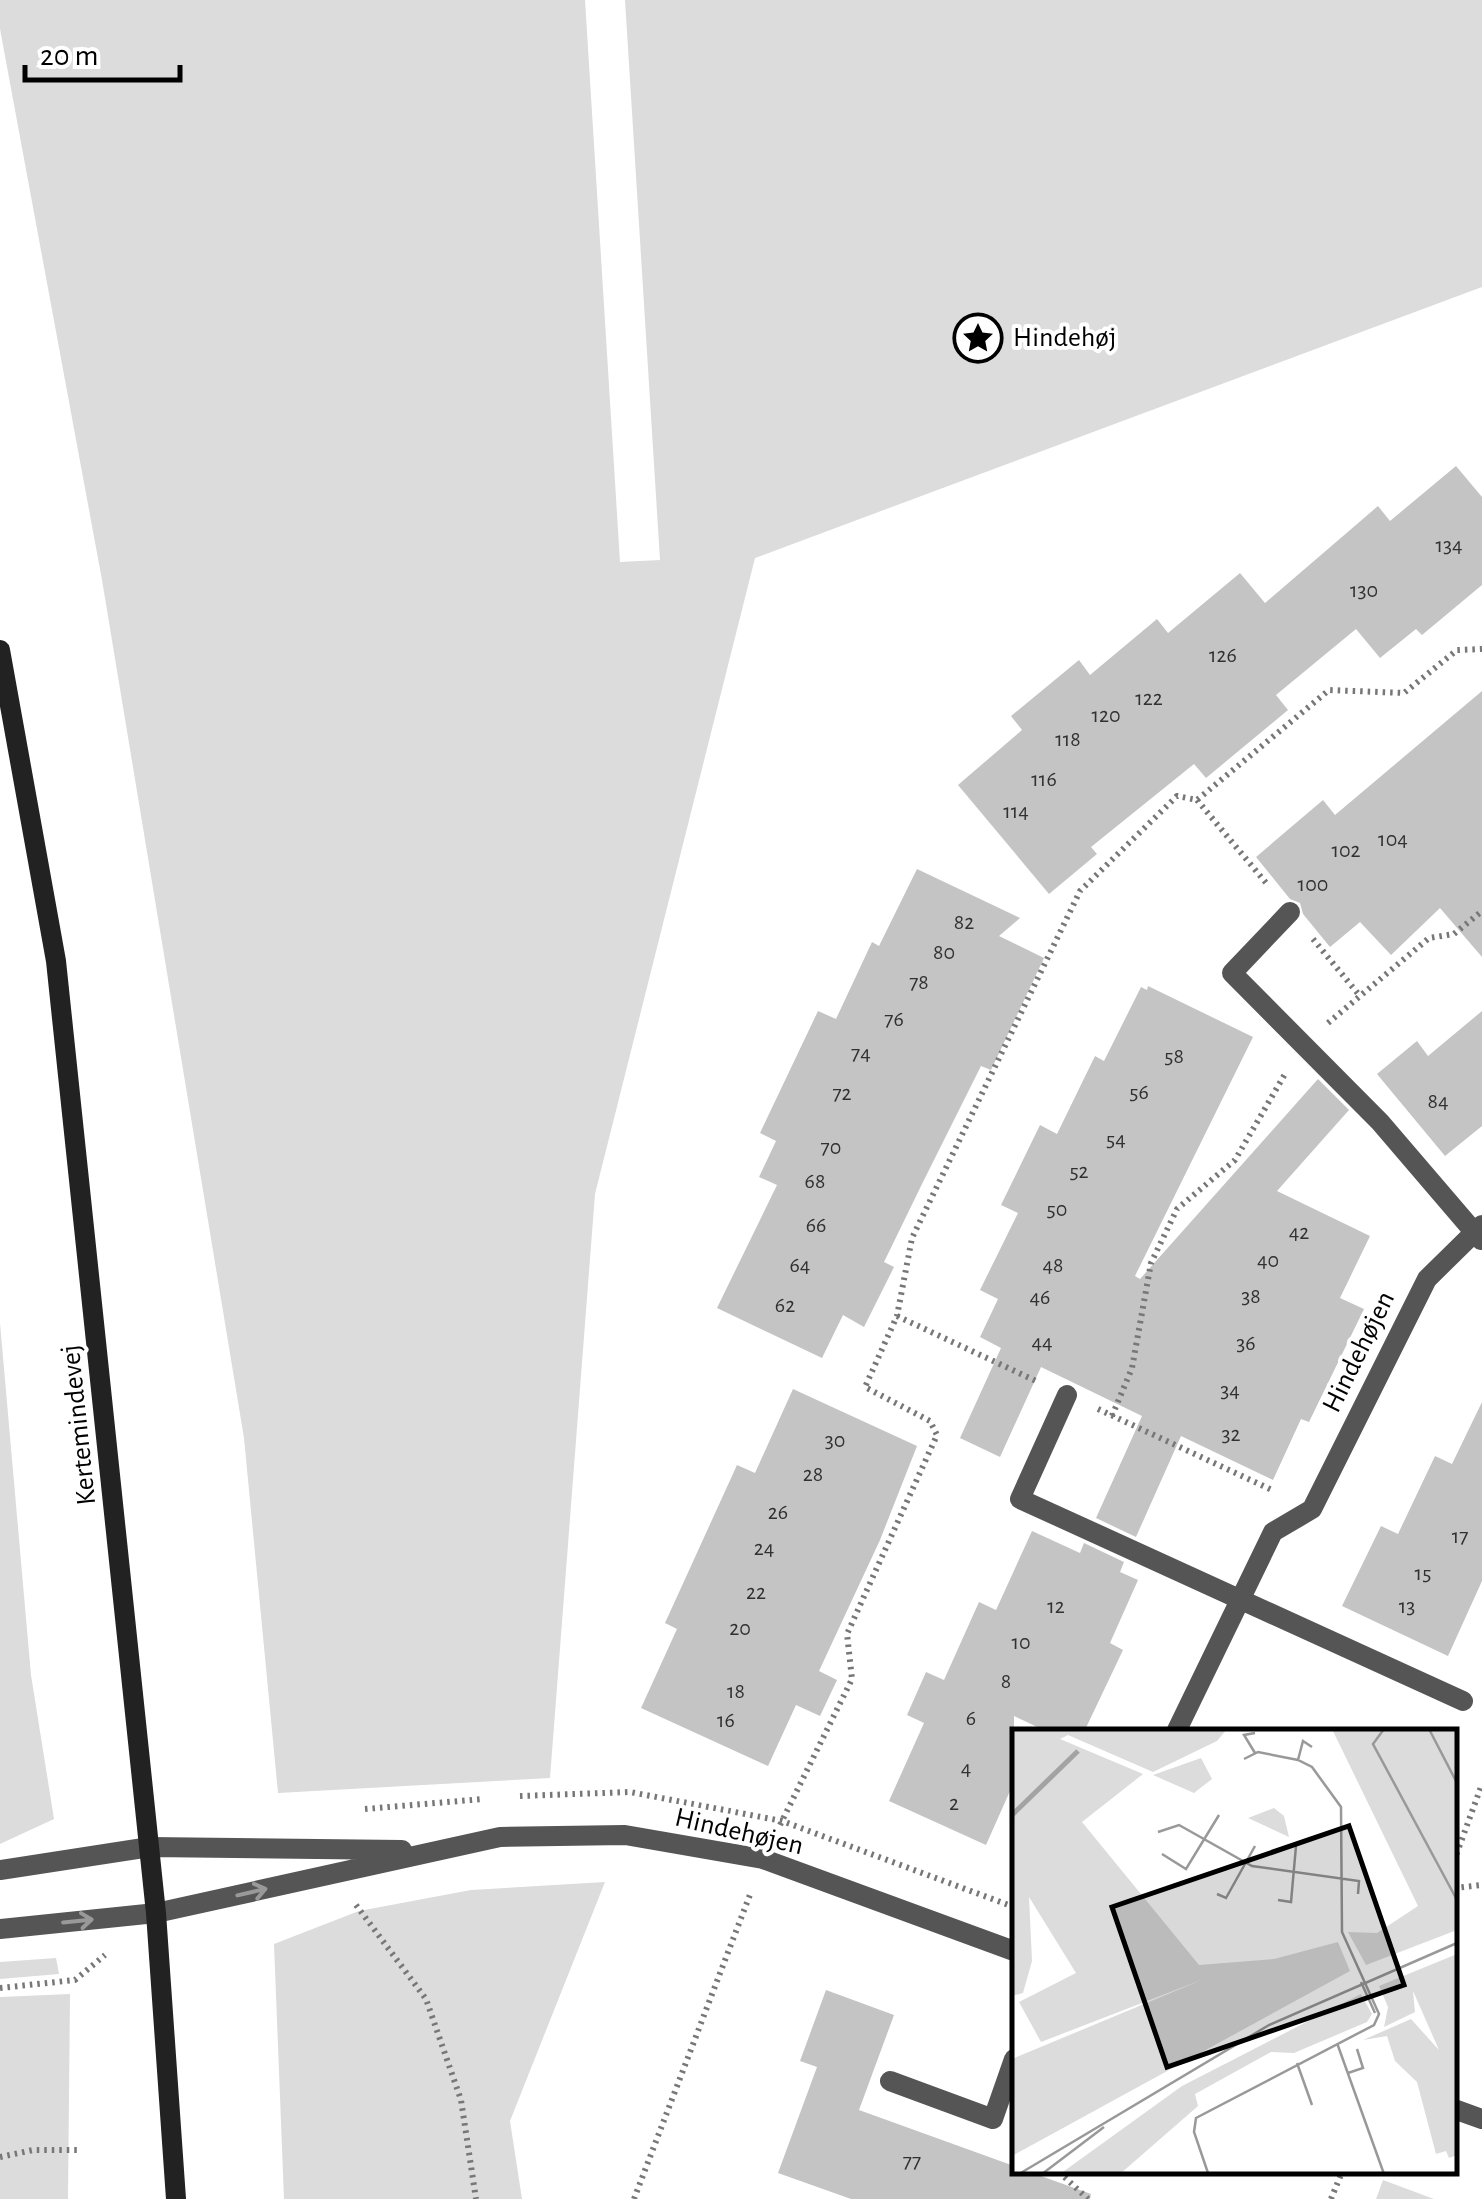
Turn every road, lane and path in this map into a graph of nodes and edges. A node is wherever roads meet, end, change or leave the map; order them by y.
1 (1482, 648) edge
2 (0, 650) edge
3 (1482, 911) edge
4 (1290, 912) dead end
5 (1302, 1044) junction
6 (1479, 1233) edge
7 (897, 1316) junction
8 (1067, 1395) junction
9 (1112, 1416) junction
10 (1312, 1509) junction
11 (1240, 1601) junction
12 (1463, 1701) dead end
13 (1177, 1729) edge
14 (1482, 1784) edge
15 (782, 1820) junction
16 (150, 1847) junction
17 (439, 1850) junction
18 (1457, 1853) edge
19 (763, 1860) junction
20 (0, 1870) edge
21 (332, 1874) junction
22 (1482, 1886) edge
23 (1457, 1888) edge
24 (1012, 1906) edge
25 (156, 1913) junction
26 (0, 1929) edge
27 (1012, 1950) edge
28 (0, 1988) edge
29 (1012, 2066) edge
30 (890, 2082) dead end
31 (1457, 2110) edge
32 (1482, 2119) edge
33 (77, 2150) dead end
34 (0, 2157) edge
35 (1061, 2174) edge
36 (1341, 2174) edge
37 (176, 2199) edge
38 (476, 2199) edge
39 (634, 2199) edge
40 (1088, 2199) edge
41 (1331, 2199) edge

1 - 7 path
2 - 16 main road, Kertemindevej
3 - 5 path
4 - 5 street, Hindehøjen
5 - 6 street, Hindehøjen
5 - 9 path
6 - 10 street, Hindehøjen
7 - 8 path
7 - 15 path
8 - 9 path
8 - 11 street
9 - 10 path
10 - 11 street
11 - 12 street
11 - 13 street
14 - 18 path
15 - 19 path
15 - 24 path
16 - 17 street, Hindehøjen
16 - 20 street, Hindehøjen
16 - 25 main road, Kertemindevej
17 - 19 street, Hindehøjen
17 - 21 street, Hindehøjen
19 - 27 street, Hindehøjen
19 - 39 path
25 -> 21 street, Hindehøjen
21 - 38 path
22 - 23 path
26 -> 25 street, Hindehøjen
25 - 28 path
25 - 37 main road, Kertemindevej
29 - 30 street
31 - 32 street
33 - 34 path
35 - 40 path
36 - 41 path

